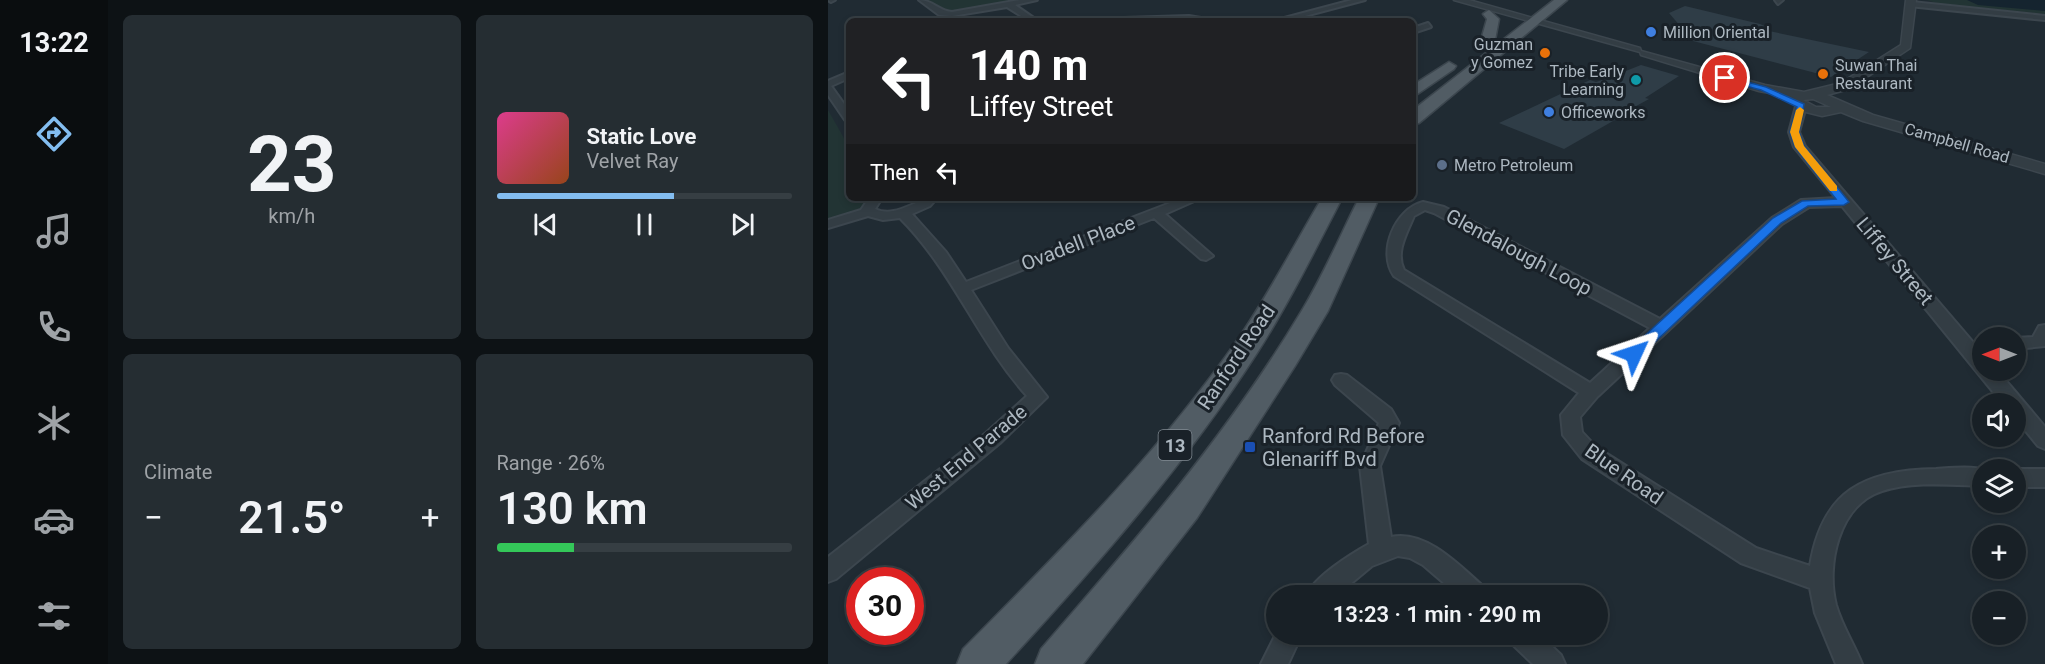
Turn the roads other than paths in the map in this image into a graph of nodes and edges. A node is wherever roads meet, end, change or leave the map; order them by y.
1 (922, 0) edge
2 (1033, 0) edge
3 (1361, 0) edge
4 (1450, 0) edge
5 (1459, 0) edge
6 (1543, 0) edge
7 (1561, 0) edge
8 (1911, 2) edge
9 (1009, 5) junction
10 (1489, 14) junction
11 (1029, 18) edge
12 (1289, 18) edge
13 (2045, 18) edge
14 (1525, 21) junction
15 (1428, 25) dead end
16 (1416, 30) edge
17 (1565, 32) junction
18 (1512, 39) junction
19 (1488, 40) junction
20 (1640, 54) junction
21 (828, 71) edge
22 (846, 74) edge
23 (846, 76) edge
24 (828, 86) edge
25 (1840, 88) junction
26 (1416, 90) edge
27 (1804, 100) junction
28 (1830, 107) junction
29 (846, 113) edge
30 (1416, 117) edge
31 (1796, 123) junction
32 (2045, 168) edge
33 (873, 201) edge
34 (927, 201) edge
35 (1187, 201) edge
36 (1330, 201) edge
37 (1368, 201) edge
38 (1844, 202) junction
39 (869, 212) junction
40 (903, 213) junction
41 (1156, 213) junction
42 (828, 224) edge
43 (1206, 256) dead end
44 (961, 289) junction
45 (1663, 328) junction
46 (2045, 330) edge
47 (1972, 343) edge
48 (2026, 343) edge
49 (1341, 380) dead end
50 (1996, 381) edge
51 (1591, 392) junction
52 (2005, 393) edge
53 (2026, 418) edge
54 (2045, 441) edge
55 (1972, 477) edge
56 (2026, 478) edge
57 (2045, 478) edge
58 (1381, 547) junction
59 (828, 571) edge
60 (1821, 581) junction
61 (1330, 585) edge
62 (1465, 585) edge
63 (1284, 645) edge
64 (1532, 645) edge
65 (978, 664) edge
66 (1056, 664) edge
67 (1274, 664) edge
68 (1552, 664) edge
69 (1849, 664) edge

1 - 9 street
2 - 9 street
3 - 12 street
4 - 10 street, Campbell Road
5 - 14 street, Campbell Road
6 - 14 main road
7 - 14 main road
7 - 17 main road
8 - 13 street
8 - 25 street
9 - 11 street
10 - 14 street, Campbell Road
10 - 19 main road
14 - 17 street, Campbell Road
14 - 18 main road
14 - 19 main road
15 - 16 street
17 - 18 street, Campbell Road
17 - 20 street, Campbell Road
17 - 20 street, Campbell Road
18 - 30 main road
19 - 26 main road
20 - 27 street, Campbell Road
21 - 22 street
23 - 24 street
24 - 29 street
25 - 27 street
25 - 28 street
27 - 28 street, Campbell Road
27 - 31 street
28 - 31 street
28 - 32 street, Campbell Road
31 - 38 street, Liffey Street
33 - 39 street
34 - 40 street
35 - 41 street, Ovadell Place
36 - 65 main road, Ranford Road / 13
37 - 66 main road, Ranford Road / 13
38 - 45 street, Blue Road
38 - 47 street, Liffey Street
39 - 40 street
39 - 42 street
40 - 44 street, West End Parade
41 - 43 street
41 - 44 street, Ovadell Place
44 - 59 street, West End Parade
45 - 51 street, Blue Road
45 - 51 street, Glendalough Loop
46 - 48 street
49 - 58 street
50 - 52 street
51 - 60 street, Blue Road
53 - 54 street
55 - 60 street
56 - 57 street
58 - 61 street
58 - 62 street
60 - 69 street
63 - 67 street
64 - 68 street

